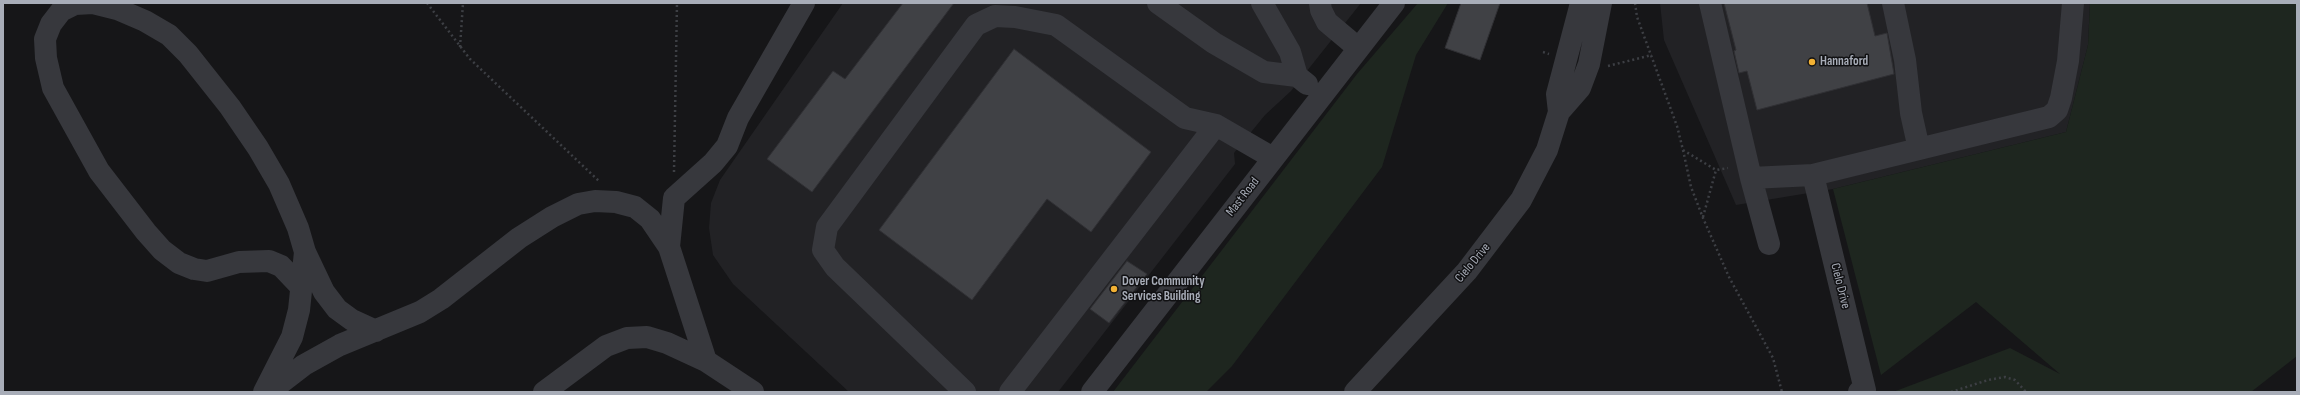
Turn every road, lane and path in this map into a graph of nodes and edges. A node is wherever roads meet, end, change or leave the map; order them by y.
1 (427, 3) edge
2 (463, 3) edge
3 (677, 3) edge
4 (804, 3) edge
5 (1158, 3) edge
6 (1262, 3) edge
7 (1320, 3) edge
8 (1394, 3) edge
9 (1581, 3) edge
10 (1601, 3) edge
11 (1635, 3) edge
12 (1710, 3) edge
13 (1893, 3) edge
14 (2073, 3) edge
15 (460, 48) junction
16 (1358, 48) junction
17 (1652, 55) junction
18 (1603, 67) dead end
19 (1297, 76) junction
20 (1321, 95) junction
21 (1559, 112) junction
22 (1216, 125) junction
23 (1919, 149) junction
24 (1683, 150) junction
25 (1273, 158) junction
26 (1728, 168) dead end
27 (1716, 170) junction
28 (1813, 175) junction
29 (1752, 178) junction
30 (674, 198) junction
31 (616, 202) junction
32 (1703, 218) junction
33 (1769, 244) dead end
34 (669, 247) junction
35 (305, 252) junction
36 (301, 286) junction
37 (376, 331) junction
38 (706, 361) junction
39 (264, 392) edge
40 (269, 392) edge
41 (544, 392) edge
42 (753, 392) edge
43 (965, 392) edge
44 (1010, 392) edge
45 (1092, 392) edge
46 (1355, 392) edge
47 (1782, 392) edge
48 (1859, 392) edge
49 (1951, 392) edge
50 (2026, 392) edge

1 - 15 path
2 - 15 path
3 - 30 path
4 - 30 street
5 - 19 street
6 - 19 street
7 - 16 street
8 - 16 street, Mast Road
9 - 21 street, Cielo Drive
10 - 21 street, Cielo Drive
11 - 17 path
12 - 29 street
13 - 23 street
14 - 23 street
15 - 31 path
16 - 20 street, Mast Road
17 - 18 path
17 - 24 path
19 - 20 street
20 - 25 street, Mast Road
21 - 46 street, Cielo Drive
22 - 25 street
22 - 43 street
22 - 44 street
23 - 28 street
24 - 27 path
24 - 32 path
25 - 45 street, Mast Road
26 - 27 path
27 - 32 path
28 - 29 street
28 - 48 street, Cielo Drive
29 - 33 street
30 - 34 street
31 - 34 street
31 - 37 street
32 - 47 path
34 - 38 street
35 - 36 street
35 - 36 street
35 - 37 street
36 - 39 street
37 - 40 street
38 - 41 street
38 - 42 street
49 - 50 path

